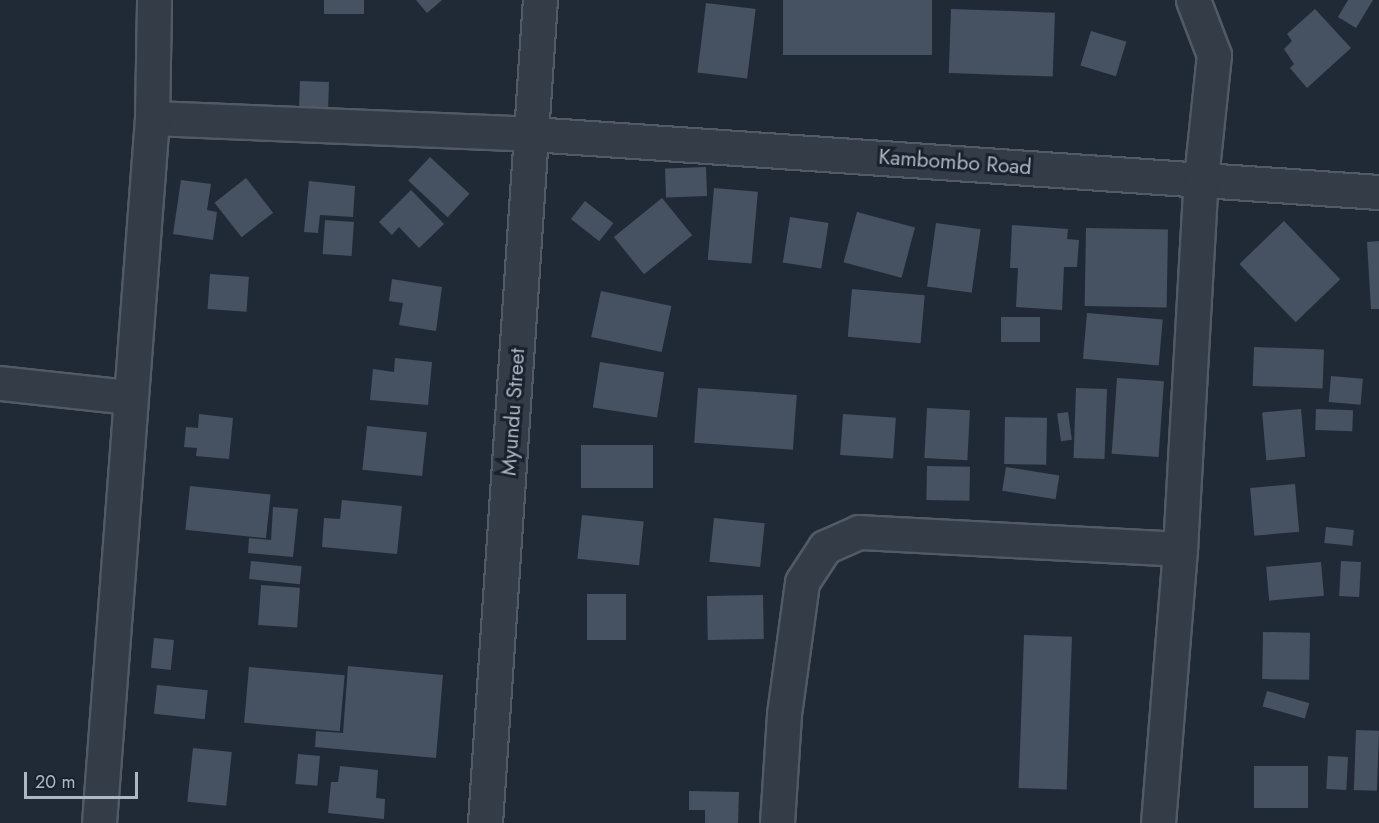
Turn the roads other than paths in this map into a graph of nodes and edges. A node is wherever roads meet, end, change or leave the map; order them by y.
1 (154, 0) edge
2 (540, 0) edge
3 (1192, 0) edge
4 (152, 118) junction
5 (532, 134) junction
6 (1201, 178) junction
7 (1379, 192) edge
8 (0, 383) edge
9 (129, 397) junction
10 (1180, 549) junction
11 (99, 823) edge
12 (485, 823) edge
13 (777, 823) edge
14 (1158, 823) edge

1 - 4 street
2 - 5 street, Myundu Street
3 - 6 street
4 - 5 street, Kambombo Road
4 - 9 street
5 - 6 street, Kambombo Road
5 - 12 street, Myundu Street
6 - 7 street, Kambombo Road
6 - 10 street
8 - 9 street
9 - 11 street
10 - 13 street
10 - 14 street

